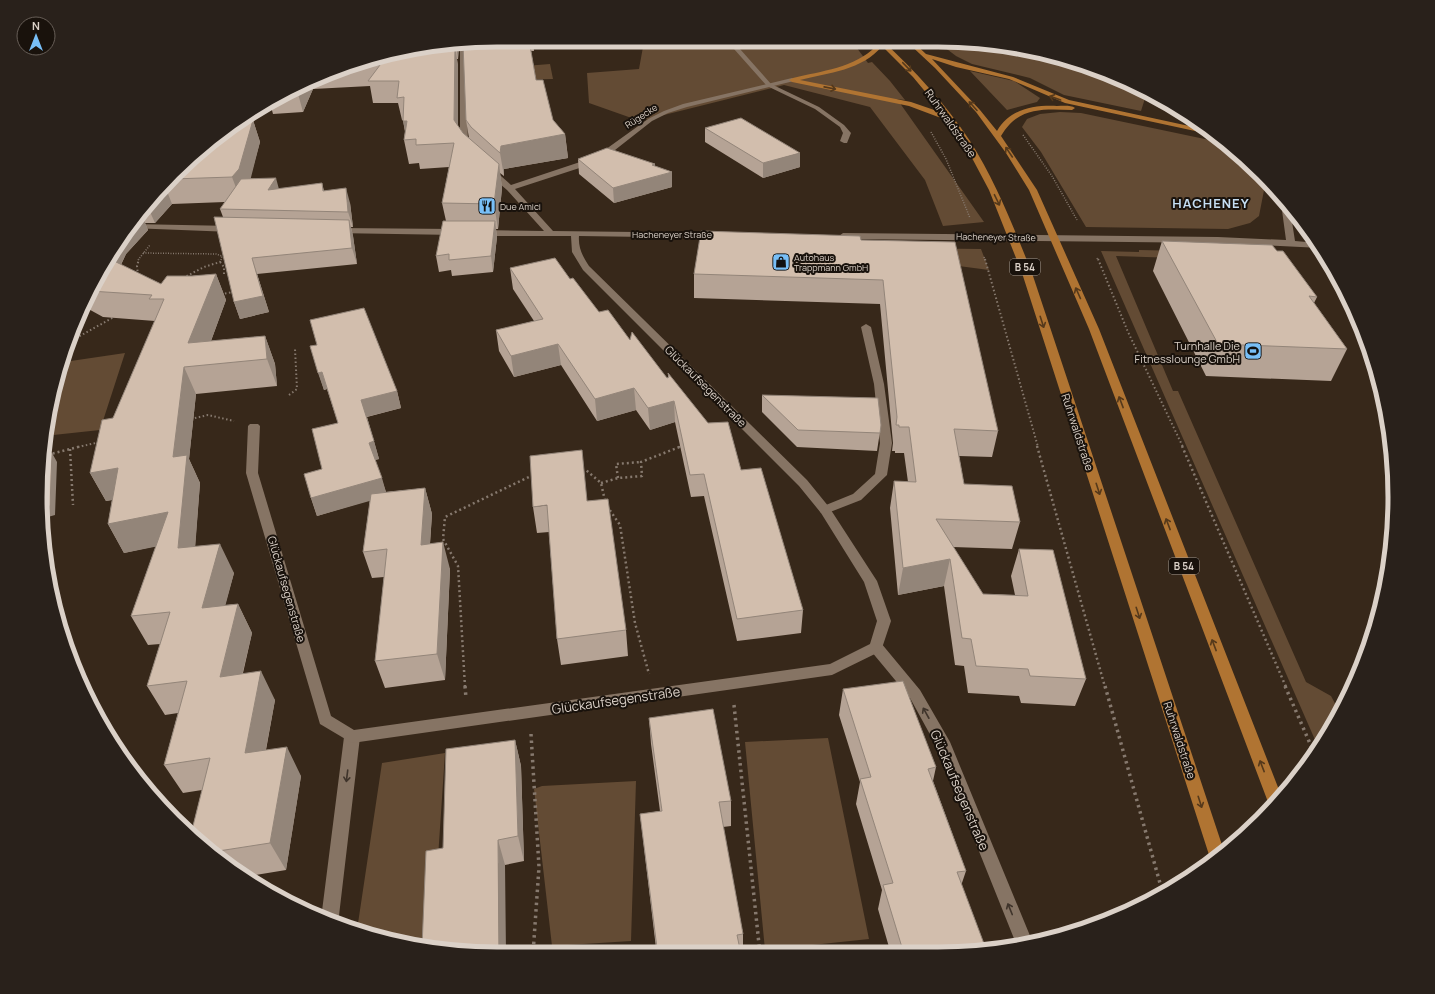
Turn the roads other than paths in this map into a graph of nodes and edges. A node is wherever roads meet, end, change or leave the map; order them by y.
1 (735, 47) edge
2 (878, 47) edge
3 (885, 47) edge
4 (916, 47) edge
5 (462, 49) edge
6 (919, 50) junction
7 (792, 80) junction
8 (769, 85) junction
9 (1107, 111) junction
10 (952, 121) junction
11 (1198, 130) edge
12 (998, 136) junction
13 (844, 141) dead end
14 (471, 153) edge
15 (482, 163) edge
16 (510, 188) junction
17 (1286, 213) edge
18 (138, 226) edge
19 (244, 229) edge
20 (325, 231) edge
21 (551, 234) junction
22 (575, 234) junction
23 (724, 235) edge
24 (833, 236) edge
25 (1291, 243) junction
26 (1311, 245) edge
27 (866, 327) dead end
28 (254, 426) road end
29 (825, 510) junction
30 (876, 647) junction
31 (352, 738) junction
32 (1274, 796) edge
33 (1215, 851) edge
34 (331, 915) edge
35 (1022, 939) edge

1 - 8 street
2 - 7 highway
3 -> 10 highway, Ruhrwaldstraße / B 54
4 - 6 highway, Ruhrwaldstraße / B 54
5 - 14 street
9 -> 6 highway
12 -> 6 highway, Ruhrwaldstraße / B 54
7 - 8 street, Rügecke
7 -> 10 highway
8 - 13 street
8 - 16 street, Rügecke
9 - 11 highway
9 - 12 highway
10 -> 33 highway, Ruhrwaldstraße / B 54
32 -> 12 highway, Ruhrwaldstraße / B 54
15 - 16 street
16 - 21 street
17 - 25 street
18 - 19 street
20 - 21 street, Hacheneyer Straße
21 - 22 street, Hacheneyer Straße
22 - 23 street, Hacheneyer Straße
22 - 29 street, Glückaufsegenstraße
24 - 25 street, Hacheneyer Straße
25 - 26 street, Hacheneyer Straße
27 - 29 street
28 - 31 street, Glückaufsegenstraße
29 - 30 street, Glückaufsegenstraße
30 - 31 street, Glückaufsegenstraße
35 -> 30 street, Glückaufsegenstraße
31 -> 34 street

